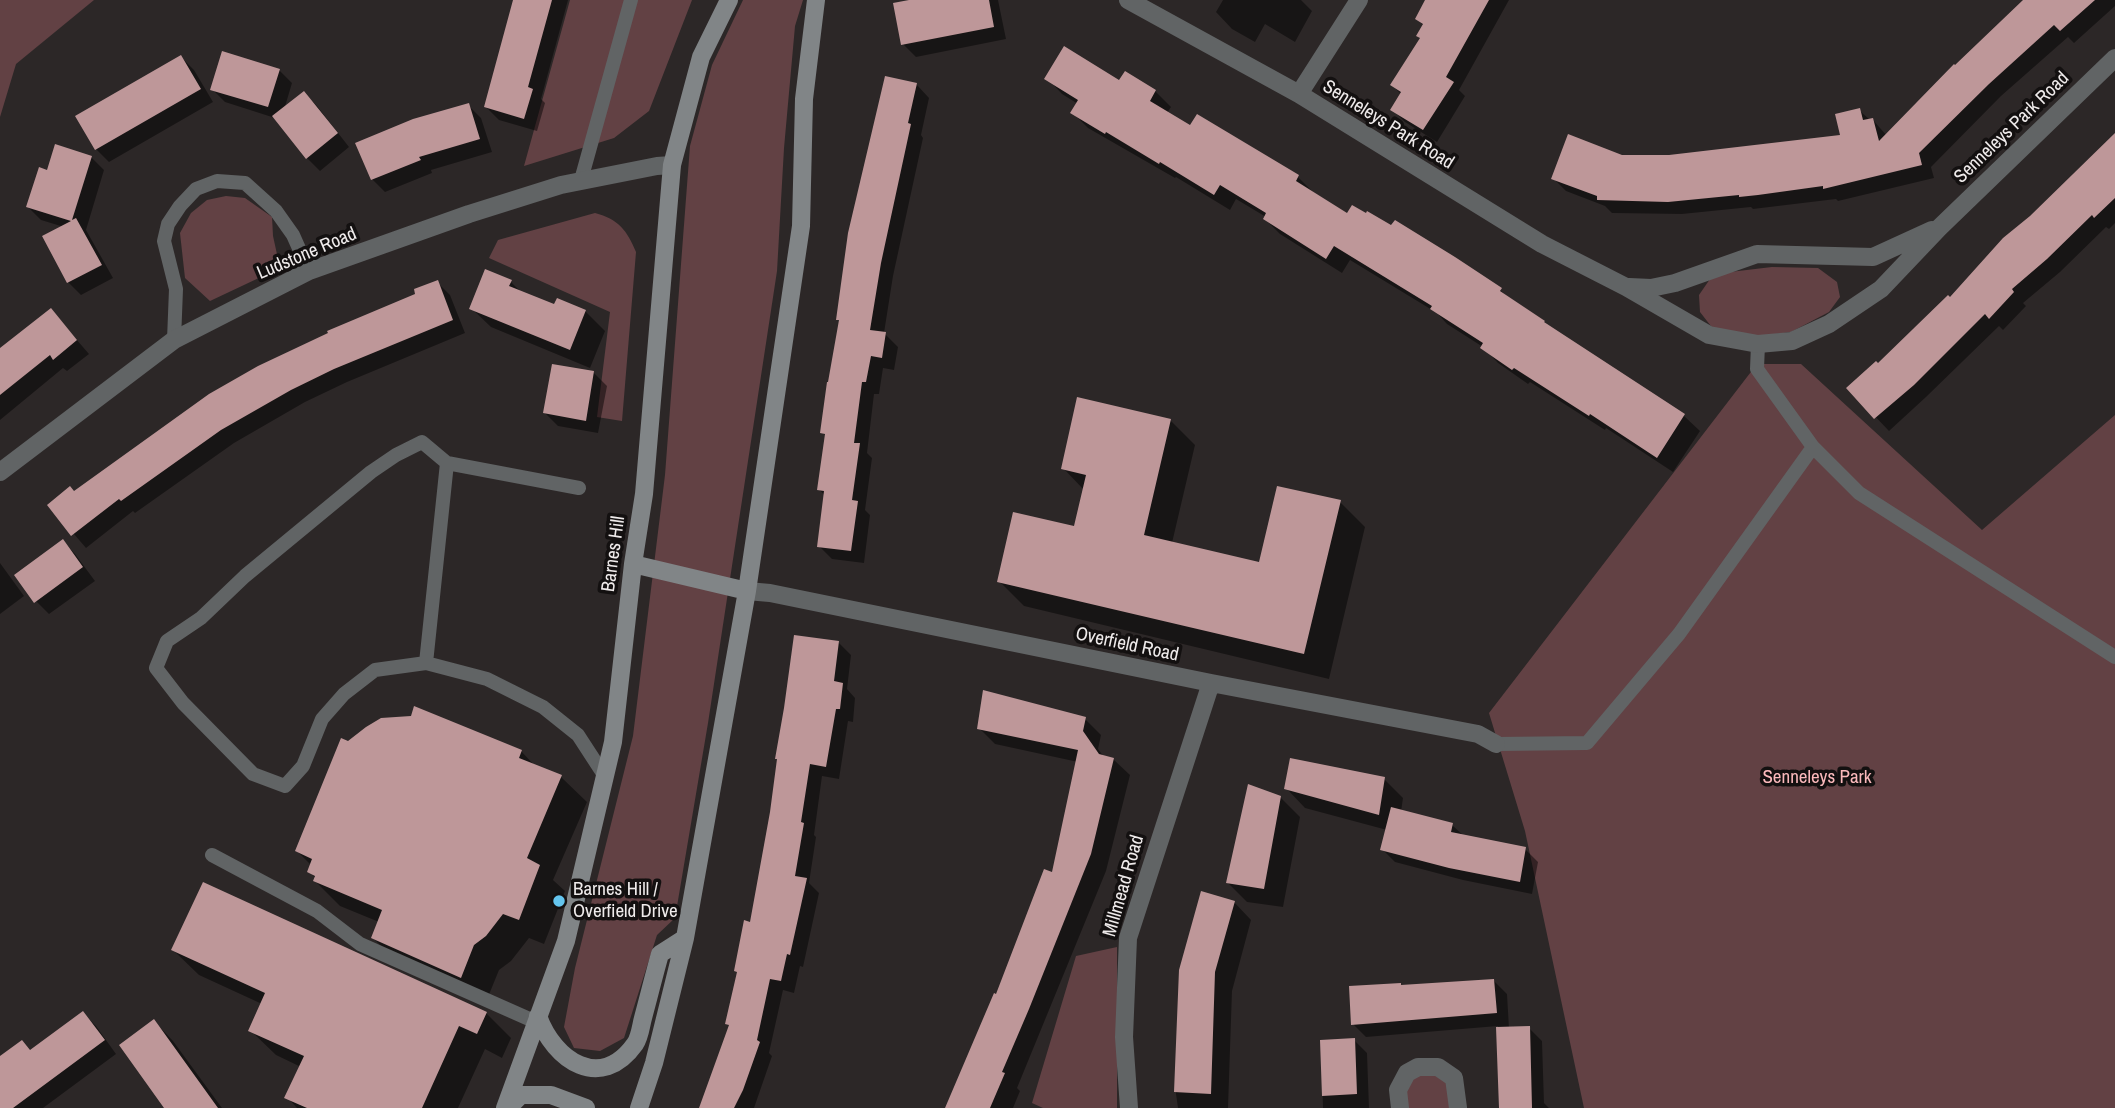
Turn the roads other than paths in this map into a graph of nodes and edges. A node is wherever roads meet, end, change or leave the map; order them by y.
1 (631, 0) edge
2 (729, 0) edge
3 (816, 0) edge
4 (1128, 0) edge
5 (1359, 0) edge
6 (2115, 58) edge
7 (1299, 94) junction
8 (672, 165) junction
9 (581, 180) junction
10 (1939, 228) junction
11 (309, 271) junction
12 (1626, 287) junction
13 (174, 340) junction
14 (1758, 344) junction
15 (1813, 447) junction
16 (447, 463) junction
17 (0, 472) edge
18 (579, 488) dead end
19 (633, 564) junction
20 (747, 591) junction
21 (2115, 657) edge
22 (426, 663) junction
23 (1211, 683) junction
24 (1496, 744) joint
25 (604, 775) junction
26 (212, 855) dead end
27 (685, 938) junction
28 (537, 1019) junction
29 (507, 1108) edge
30 (586, 1108) edge
31 (639, 1108) edge
32 (1129, 1108) edge
33 (1400, 1108) edge
34 (1458, 1108) edge

1 - 9 lane
2 - 8 main road, Barnes Hill
3 - 20 main road
4 - 7 street, Senneleys Park Road
5 - 7 street
6 - 10 street, Senneleys Park Road
7 - 12 street, Senneleys Park Road
8 - 9 street, Ludstone Road
8 - 19 main road, Barnes Hill
9 - 11 street, Ludstone Road
10 - 12 street, Senneleys Park Road
10 - 14 street, Senneleys Park Road
11 - 13 street, Ludstone Road
11 - 13 lane
12 - 14 street, Senneleys Park Road
13 - 17 street, Ludstone Road
14 - 15 lane
15 - 21 lane
15 - 24 lane
16 - 18 lane
16 - 22 lane
16 - 22 lane
19 - 20 main road
19 - 25 main road, Barnes Hill
20 - 23 street, Overfield Road
20 - 27 main road
22 - 25 lane
23 - 24 street, Overfield Road
23 - 32 street, Millmead Road
25 - 28 main road, Barnes Hill
26 - 28 lane
27 - 28 main road
27 - 31 main road
28 - 29 main road, Barnes Hill
29 - 30 main road
33 - 34 street

